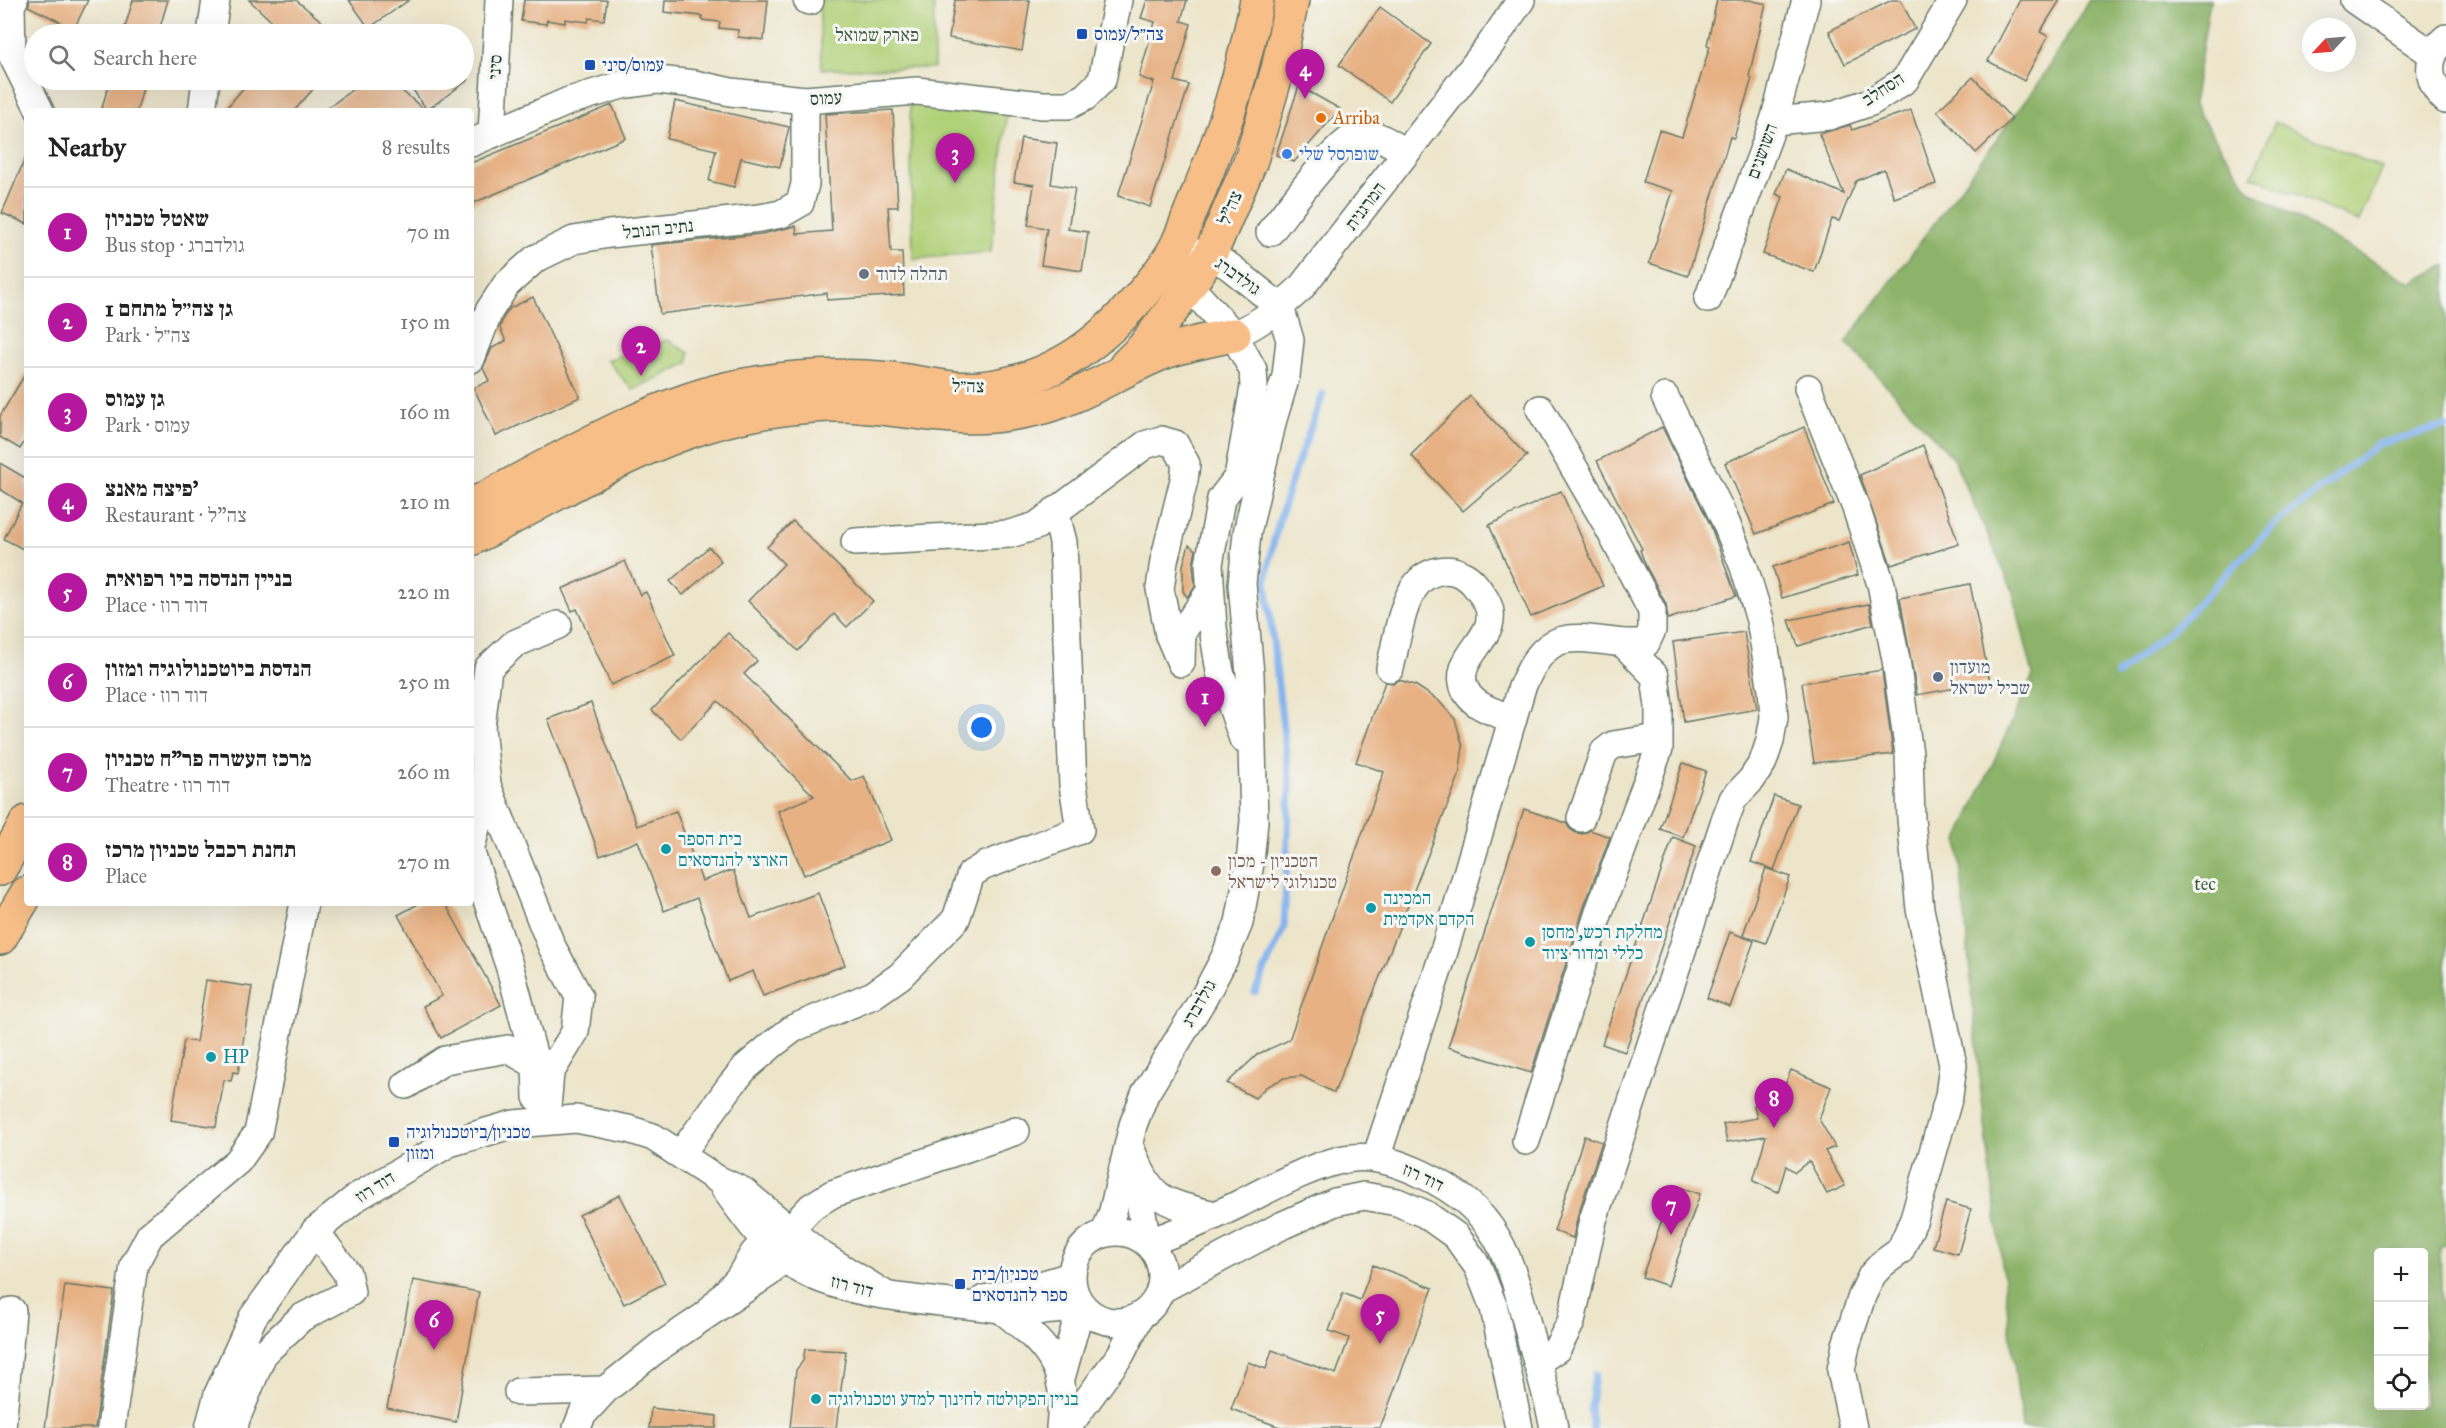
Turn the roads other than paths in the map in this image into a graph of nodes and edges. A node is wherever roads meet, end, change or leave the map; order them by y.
1 (14, 0) edge
2 (216, 0) edge
3 (500, 0) edge
4 (1118, 0) edge
5 (1257, 0) edge
6 (1292, 0) edge
7 (1521, 0) edge
8 (1806, 0) edge
9 (1953, 0) edge
10 (2354, 0) edge
11 (213, 24) edge
12 (2439, 46) edge
13 (24, 79) edge
14 (30, 90) edge
15 (205, 90) edge
16 (805, 100) junction
17 (2446, 100) edge
18 (38, 108) edge
19 (202, 108) edge
20 (1774, 121) junction
21 (481, 138) edge
22 (1406, 152) junction
23 (1270, 232) dead end
24 (1174, 250) junction
25 (1210, 255) junction
26 (1190, 285) junction
27 (1708, 299) dead end
28 (1280, 307) junction
29 (1234, 336) junction
30 (474, 351) edge
31 (1103, 382) junction
32 (1808, 388) dead end
33 (1665, 397) dead end
34 (1540, 409) dead end
35 (1238, 477) junction
36 (474, 504) edge
37 (1055, 511) junction
38 (474, 537) edge
39 (855, 542) dead end
40 (1164, 561) junction
41 (1209, 592) junction
42 (1191, 617) junction
43 (558, 625) dead end
44 (1623, 643) junction
45 (1390, 668) dead end
46 (1513, 719) junction
47 (476, 727) edge
48 (1239, 729) junction
49 (1657, 738) junction
50 (1251, 763) junction
51 (487, 785) junction
52 (1581, 819) dead end
53 (24, 827) edge
54 (474, 836) edge
55 (474, 862) edge
56 (0, 868) edge
57 (24, 898) edge
58 (303, 906) edge
59 (0, 938) edge
60 (547, 1063) junction
61 (406, 1085) dead end
62 (543, 1111) junction
63 (1016, 1131) dead end
64 (1526, 1141) dead end
65 (1129, 1145) junction
66 (681, 1154) junction
67 (1376, 1158) junction
68 (1215, 1215) junction
69 (315, 1231) junction
70 (1105, 1233) junction
71 (779, 1243) junction
72 (1147, 1243) junction
73 (1071, 1276) junction
74 (1161, 1290) junction
75 (953, 1304) junction
76 (1081, 1306) junction
77 (1002, 1310) junction
78 (12, 1311) dead end
79 (1140, 1316) junction
80 (1537, 1362) junction
81 (1060, 1382) junction
82 (605, 1390) junction
83 (579, 1421) edge
84 (2, 1428) edge
85 (111, 1428) edge
86 (209, 1428) edge
87 (234, 1428) edge
88 (1060, 1428) edge
89 (1067, 1428) edge
90 (1519, 1428) edge
91 (1554, 1428) edge
92 (1853, 1428) edge

1 - 13 street
2 - 11 street
3 - 21 street, סיני
4 - 16 street, עמוס
5 - 24 main road, צה״ל
6 - 25 main road, צה"ל
7 - 22 street, המרגנית
8 - 20 street, השושנים
9 - 20 street, הסחלב
10 - 12 street
12 - 17 street
14 - 18 street
15 - 19 street
16 - 21 street, עמוס
16 - 30 street, נתיב הנובל
20 - 27 street, השושנים
22 - 23 street
22 - 28 street, המרגנית
24 - 25 street, גולדברג
24 - 26 street, גולדברג
24 - 36 main road, צה״ל
25 - 26 main road, צה"ל
25 - 28 street, גולדברג
26 - 29 street, גולדברג
26 - 31 main road, צה"ל
28 - 29 street, המרגנית
28 - 50 street, גולדברג
29 - 31 main road
29 - 35 street, גולדברג
31 - 38 main road, צה״ל
32 - 92 street
33 - 80 street
34 - 44 street
35 - 41 street, גולדברג
35 - 48 street
37 - 39 street
37 - 40 street
37 - 66 street
40 - 42 street
40 - 42 street
41 - 42 street
41 - 48 street, גולדברג
43 - 47 street
44 - 46 street
44 - 49 street
45 - 46 street
46 - 67 street
47 - 51 street
48 - 50 street, גולדברג
49 - 52 street
49 - 64 street
50 - 65 street, גולדברג
51 - 54 street
51 - 60 street
53 - 56 main road
55 - 60 street
57 - 59 main road
58 - 85 street
60 - 61 street
60 - 62 street
62 - 66 street, דוד רוז
62 - 69 street, דוד רוז
63 - 71 street
65 - 68 street
65 - 70 street, גולדברג
65 - 72 street
66 - 71 street, דוד רוז
67 - 68 street, דוד רוז
67 - 80 street, דוד רוז
68 - 72 street, דוד רוז
69 - 86 street, דוד רוז
69 - 87 street
70 - 72 street
70 - 73 street
71 - 75 street, דוד רוז
71 - 82 street
72 - 74 street
73 - 75 street, דוד רוז
73 - 76 street
74 - 79 street
74 - 90 street, דוד רוז
75 - 77 street, דוד רוז
76 - 77 street, דוד רוז
76 - 79 street
76 - 81 street
77 - 81 street
78 - 84 street
79 - 89 street
80 - 91 street, דוד רוז
81 - 88 street
82 - 83 street
82 - 83 street

